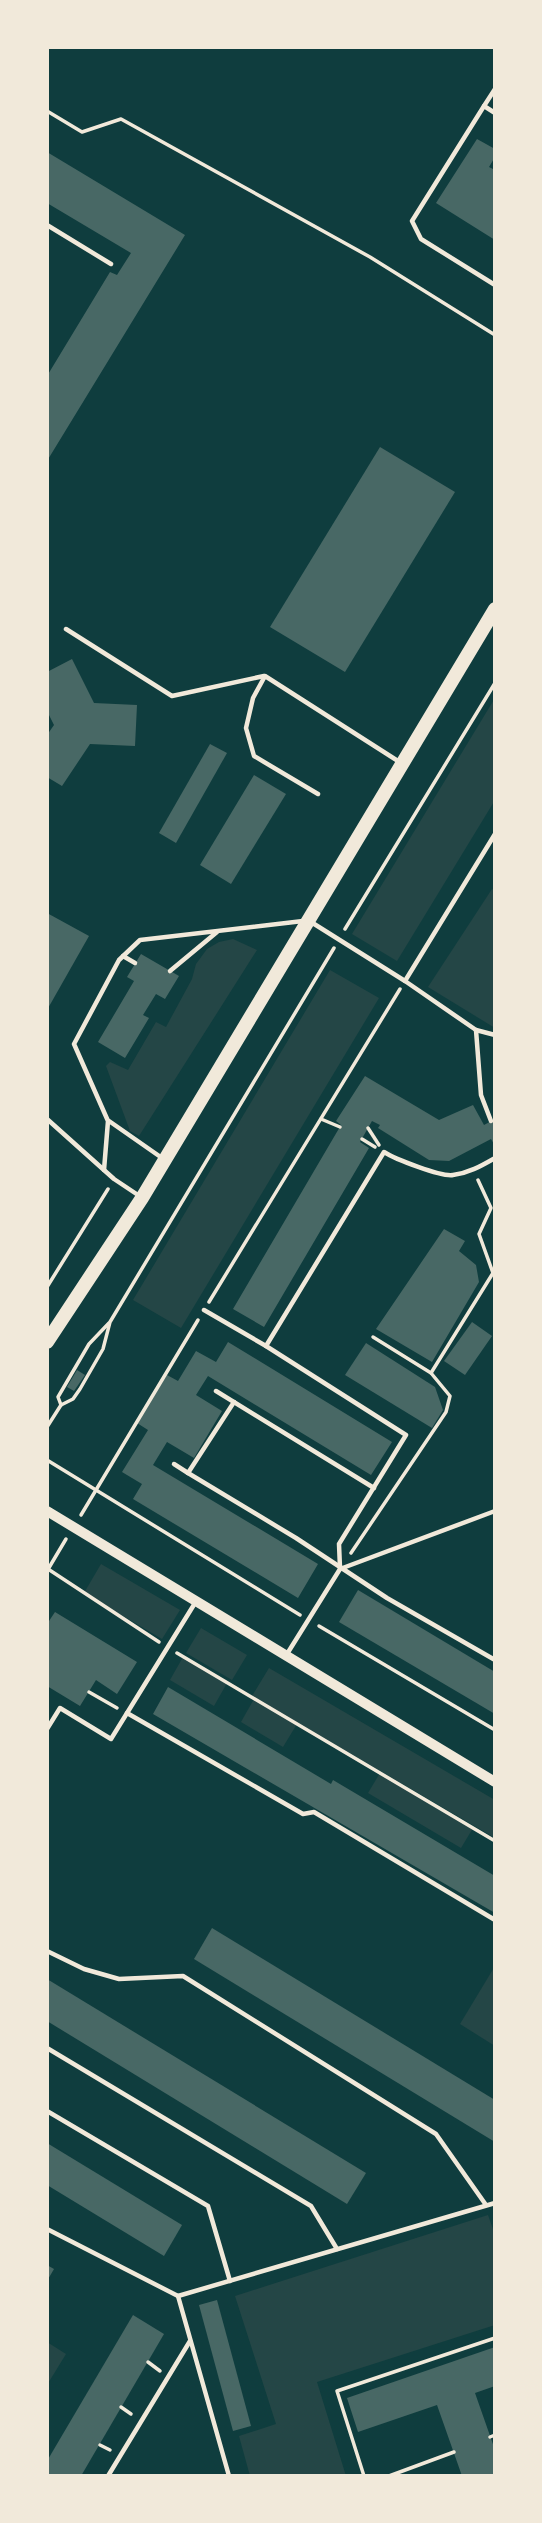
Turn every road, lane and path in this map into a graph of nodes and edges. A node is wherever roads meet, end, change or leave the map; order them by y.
1 (495, 89) edge
2 (484, 106) junction
3 (47, 111) edge
4 (495, 113) edge
5 (47, 225) edge
6 (111, 264) dead end
7 (495, 285) edge
8 (495, 335) edge
9 (495, 609) edge
10 (66, 629) dead end
11 (265, 676) junction
12 (495, 683) edge
13 (402, 764) junction
14 (317, 794) dead end
15 (495, 834) edge
16 (308, 920) junction
17 (217, 932) junction
18 (340, 939) junction
19 (123, 956) junction
20 (135, 964) dead end
21 (170, 971) dead end
22 (405, 981) junction
23 (477, 1030) junction
24 (495, 1035) edge
25 (47, 1119) edge
26 (321, 1119) junction
27 (108, 1121) junction
28 (491, 1121) dead end
29 (340, 1128) dead end
30 (368, 1128) dead end
31 (384, 1152) junction
32 (495, 1158) edge
33 (165, 1159) junction
34 (104, 1170) junction
35 (474, 1170) junction
36 (114, 1179) junction
37 (142, 1198) junction
38 (47, 1287) edge
39 (204, 1310) junction
40 (110, 1321) junction
41 (373, 1337) dead end
42 (47, 1342) edge
43 (266, 1346) junction
44 (432, 1373) junction
45 (216, 1391) dead end
46 (234, 1402) junction
47 (61, 1405) junction
48 (47, 1427) edge
49 (47, 1460) edge
50 (174, 1464) dead end
51 (188, 1473) junction
52 (374, 1488) junction
53 (96, 1490) junction
54 (47, 1511) edge
55 (495, 1511) edge
56 (73, 1527) junction
57 (341, 1569) junction
58 (48, 1570) edge
59 (196, 1602) junction
60 (310, 1620) junction
61 (168, 1647) junction
62 (285, 1656) junction
63 (495, 1660) edge
64 (89, 1692) dead end
65 (127, 1713) junction
66 (47, 1729) edge
67 (495, 1730) edge
68 (495, 1782) edge
69 (495, 1841) edge
70 (495, 1920) edge
71 (47, 1951) edge
72 (47, 2048) edge
73 (47, 2111) edge
74 (495, 2203) edge
75 (486, 2205) junction
76 (47, 2229) edge
77 (337, 2249) junction
78 (230, 2281) junction
79 (178, 2296) junction
80 (495, 2338) edge
81 (190, 2340) junction
82 (454, 2452) dead end
83 (108, 2476) edge
84 (229, 2476) edge
85 (364, 2476) edge
86 (389, 2476) edge

1 - 2 lane
2 - 4 lane
2 - 7 lane
3 - 8 path
5 - 6 lane
9 - 13 main road
10 - 11 lane
11 - 13 lane
11 - 14 lane
12 - 18 path
13 - 16 main road
15 - 22 lane
16 - 17 lane
16 - 18 lane
16 - 33 main road
17 - 19 lane
17 - 21 lane
18 - 22 lane
18 - 40 path
19 - 20 lane
19 - 27 lane
22 - 23 lane
22 - 26 path
23 - 24 lane
23 - 28 lane
25 - 34 lane
26 - 29 path
26 - 39 path
27 - 33 lane
27 - 34 lane
30 - 31 path
31 - 35 lane
31 - 43 lane
32 - 35 lane
33 - 37 main road
34 - 36 lane
35 - 44 path
36 - 37 lane
36 - 38 path
37 - 42 main road
39 - 43 lane
39 - 53 path
40 - 47 path
40 - 47 path
41 - 44 path
43 - 52 lane
44 - 57 path
45 - 46 lane
46 - 51 lane
46 - 52 lane
47 - 48 path
49 - 53 path
50 - 51 lane
51 - 57 lane
52 - 57 lane
53 - 56 path
53 - 60 path
54 - 56 street
55 - 57 lane
56 - 58 path
56 - 59 street
57 - 60 lane
57 - 63 lane
58 - 61 path
59 - 61 lane
59 - 62 street
60 - 62 lane
60 - 67 path
61 - 65 lane
61 - 69 path
62 - 68 street
64 - 65 path
65 - 66 lane
65 - 70 lane
71 - 75 lane
72 - 77 lane
73 - 78 lane
74 - 75 lane
75 - 77 lane
76 - 79 lane
77 - 78 lane
78 - 79 lane
79 - 81 lane
80 - 85 path
81 - 83 lane
81 - 84 lane
82 - 86 path

